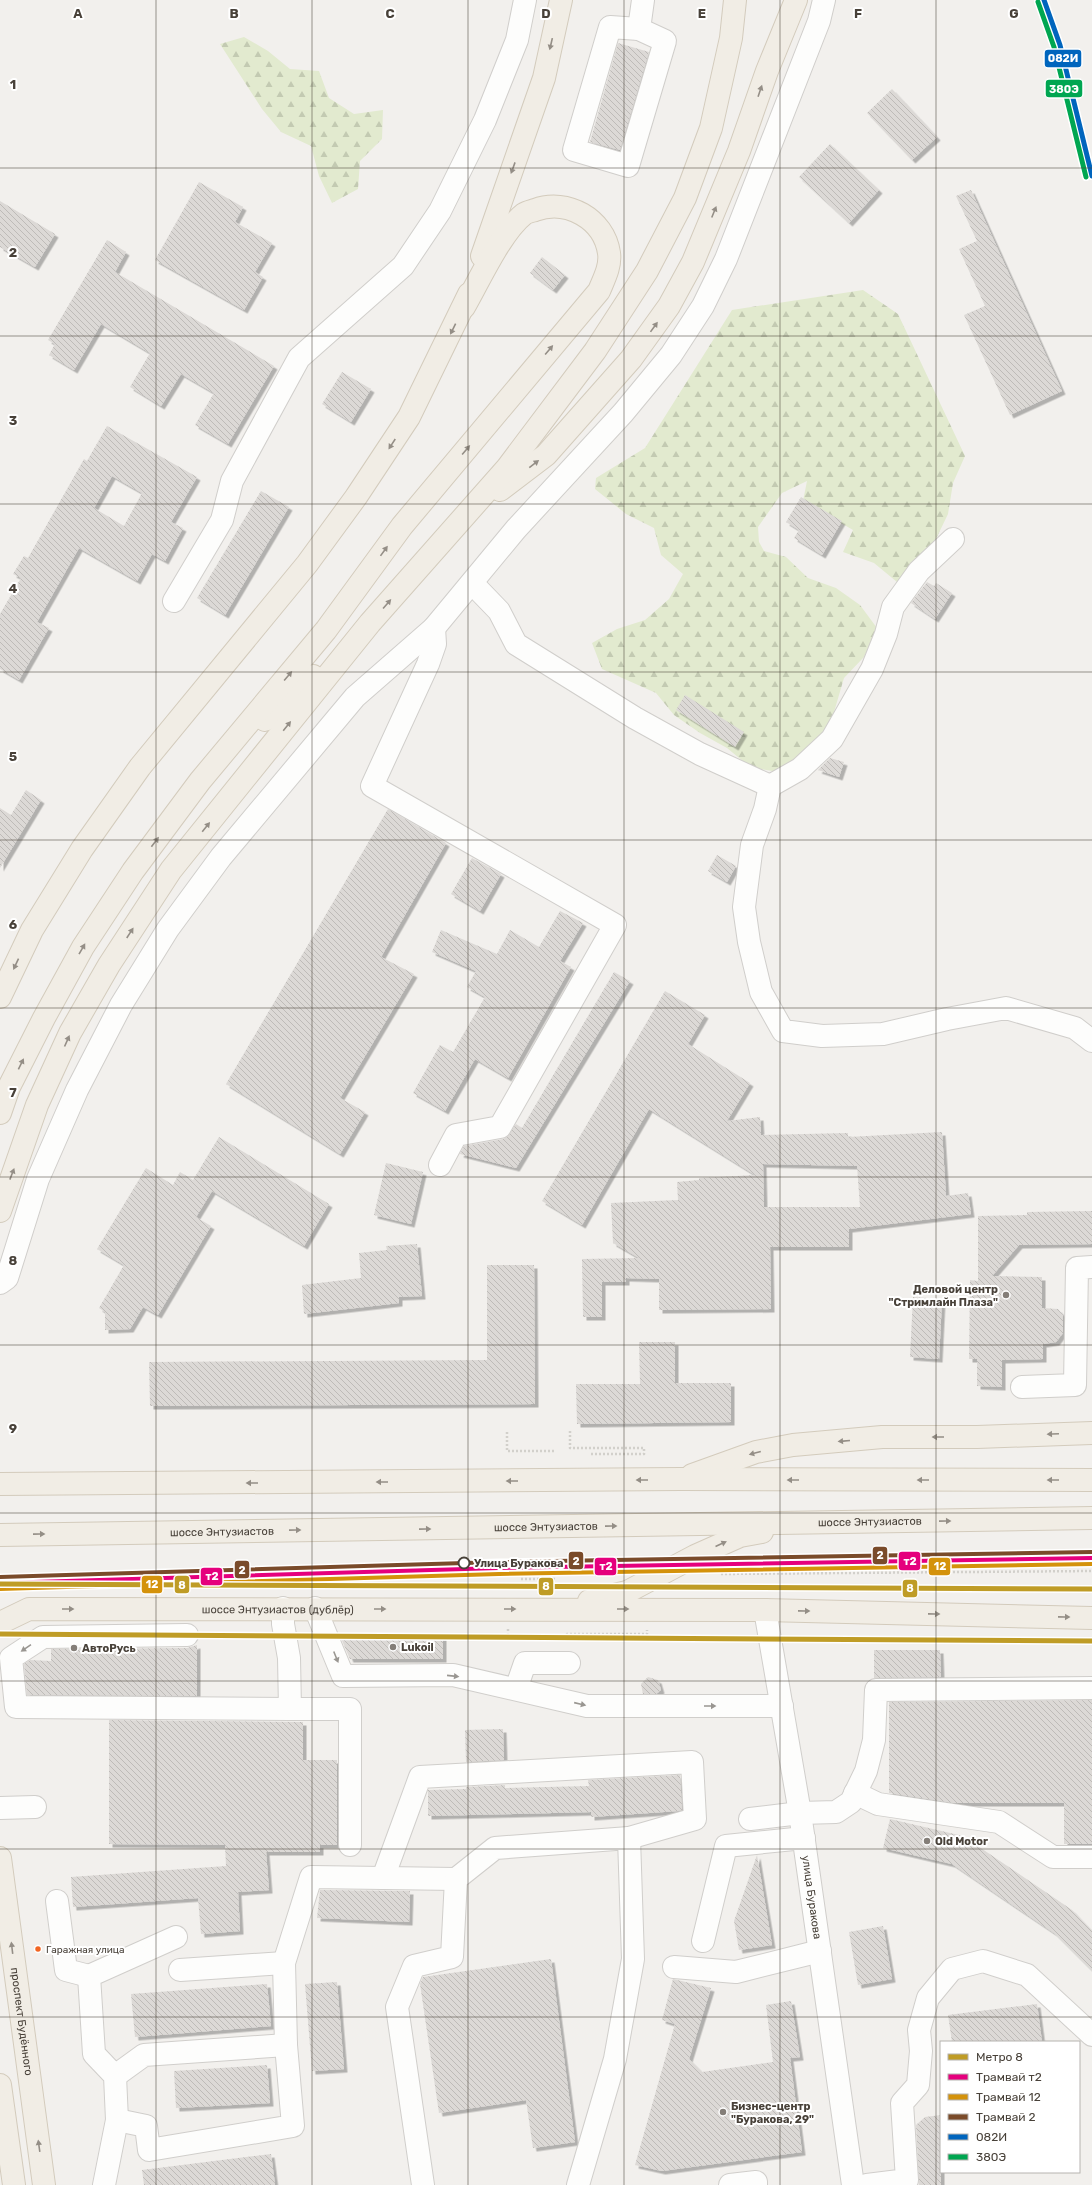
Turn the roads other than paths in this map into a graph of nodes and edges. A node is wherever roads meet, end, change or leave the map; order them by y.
1 (525, 0) edge
2 (643, 0) edge
3 (735, 0) edge
4 (796, 0) edge
5 (824, 0) edge
6 (560, 3) edge
7 (638, 29) junction
8 (464, 306) junction
9 (459, 522) junction
10 (953, 539) dead end
11 (472, 583) junction
12 (174, 601) dead end
13 (370, 624) junction
14 (434, 628) junction
15 (200, 781) junction
16 (770, 786) junction
17 (0, 997) edge
18 (1092, 1041) edge
19 (0, 1113) edge
20 (440, 1166) dead end
21 (0, 1211) edge
22 (1092, 1267) edge
23 (0, 1283) edge
24 (1083, 1385) edge
25 (1022, 1387) dead end
26 (1092, 1433) edge
27 (681, 1480) junction
28 (1092, 1480) edge
29 (2, 1484) edge
30 (1092, 1518) edge
31 (808, 1523) junction
32 (0, 1535) edge
33 (283, 1608) junction
34 (315, 1608) junction
35 (0, 1609) edge
36 (29, 1609) junction
37 (188, 1609) junction
38 (556, 1609) junction
39 (765, 1610) junction
40 (1092, 1618) edge
41 (0, 1623) edge
42 (569, 1663) dead end
43 (1092, 1688) edge
44 (516, 1689) junction
45 (782, 1706) junction
46 (290, 1709) junction
47 (855, 1793) junction
48 (35, 1807) dead end
49 (0, 1808) edge
50 (800, 1813) junction
51 (750, 1819) dead end
52 (629, 1838) junction
53 (804, 1838) junction
54 (350, 1845) dead end
55 (1092, 1857) edge
56 (0, 1858) edge
57 (383, 1878) junction
58 (456, 1879) junction
59 (57, 1901) dead end
60 (176, 1937) dead end
61 (703, 1941) dead end
62 (820, 1951) junction
63 (284, 1963) junction
64 (674, 1967) dead end
65 (180, 1970) dead end
66 (89, 1976) junction
67 (1092, 2035) edge
68 (286, 2044) junction
69 (115, 2076) junction
70 (0, 2085) edge
71 (117, 2120) junction
72 (14, 2185) edge
73 (44, 2185) edge
74 (104, 2185) edge
75 (423, 2185) edge
76 (578, 2185) edge
77 (730, 2185) edge
78 (756, 2185) edge
79 (853, 2185) edge
80 (867, 2185) edge

1 - 12 street
2 - 7 street
3 - 9 main road
9 -> 4 main road
5 - 11 street
6 -> 8 main road
7 - 7 street
15 -> 8 main road
8 -> 17 main road
13 -> 9 main road
10 - 16 street
11 - 14 street
11 - 16 street
13 - 15 main road
21 -> 13 main road
14 - 20 street
14 - 23 street
19 -> 15 main road
16 - 18 street
22 - 24 street
24 - 25 street
26 -> 27 main road
28 -> 27 main road
27 -> 29 main road
31 -> 30 main road, шоссе Энтузиастов
32 -> 31 main road, шоссе Энтузиастов
38 -> 31 main road
33 - 34 main road, шоссе Энтузиастов (дублёр)
33 - 37 main road, шоссе Энтузиастов (дублёр)
33 - 46 street
34 -> 38 main road, шоссе Энтузиастов (дублёр)
34 -> 44 street
35 - 36 street, шоссе Энтузиастов (дублёр)
36 -> 37 main road, шоссе Энтузиастов (дублёр)
36 - 41 main road
37 -> 46 street
38 -> 39 main road
39 -> 40 main road
39 - 45 street, улица Буракова
42 - 44 street
43 - 47 street
44 -> 45 street
45 - 50 street, улица Буракова
46 - 54 street
47 - 50 street
47 - 55 street
48 - 49 street
50 - 51 street
50 - 53 street, улица Буракова
52 - 57 street
52 - 58 street
52 - 76 street
53 - 61 street
53 - 62 street, улица Буракова
73 -> 56 main road, проспект Будённого
57 - 58 street
57 - 63 street
58 - 75 street
59 - 66 street
60 - 66 street
62 - 64 street
62 - 79 street, улица Буракова
63 - 65 street
63 - 68 street
66 - 69 street
67 - 80 street
68 - 69 street
68 - 71 street
69 - 71 street
70 - 72 main road
71 - 74 street
77 - 78 street

